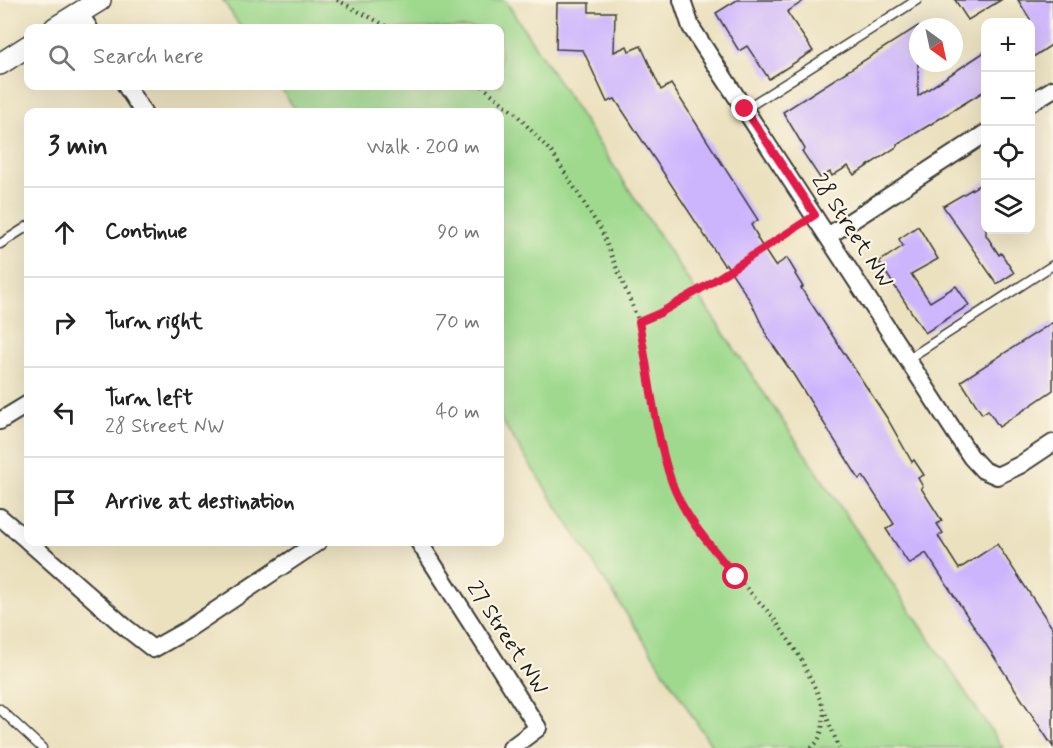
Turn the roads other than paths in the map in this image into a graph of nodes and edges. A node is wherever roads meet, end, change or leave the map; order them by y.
1 (100, 0) edge
2 (682, 0) edge
3 (917, 0) edge
4 (84, 21) edge
5 (24, 49) edge
6 (0, 64) edge
7 (1053, 89) edge
8 (129, 90) edge
9 (1035, 100) edge
10 (140, 108) edge
11 (745, 109) junction
12 (981, 136) edge
13 (24, 228) edge
14 (828, 236) junction
15 (0, 244) edge
16 (1053, 265) edge
17 (908, 359) junction
18 (24, 407) edge
19 (0, 422) edge
20 (1053, 443) edge
21 (0, 517) edge
22 (24, 537) edge
23 (35, 546) edge
24 (312, 546) edge
25 (422, 546) edge
26 (0, 710) edge
27 (42, 748) edge
28 (511, 748) edge

1 - 4 street
2 - 11 street, 28 Street NW
3 - 11 lane
5 - 6 street
7 - 9 street
8 - 10 street
11 - 14 street, 28 Street NW
12 - 14 street
13 - 15 lane
14 - 17 street, 28 Street NW
16 - 17 lane
17 - 20 street, 28 Street NW
18 - 19 street
21 - 22 street
23 - 24 street
25 - 28 street, 27 Street NW
26 - 27 lane

